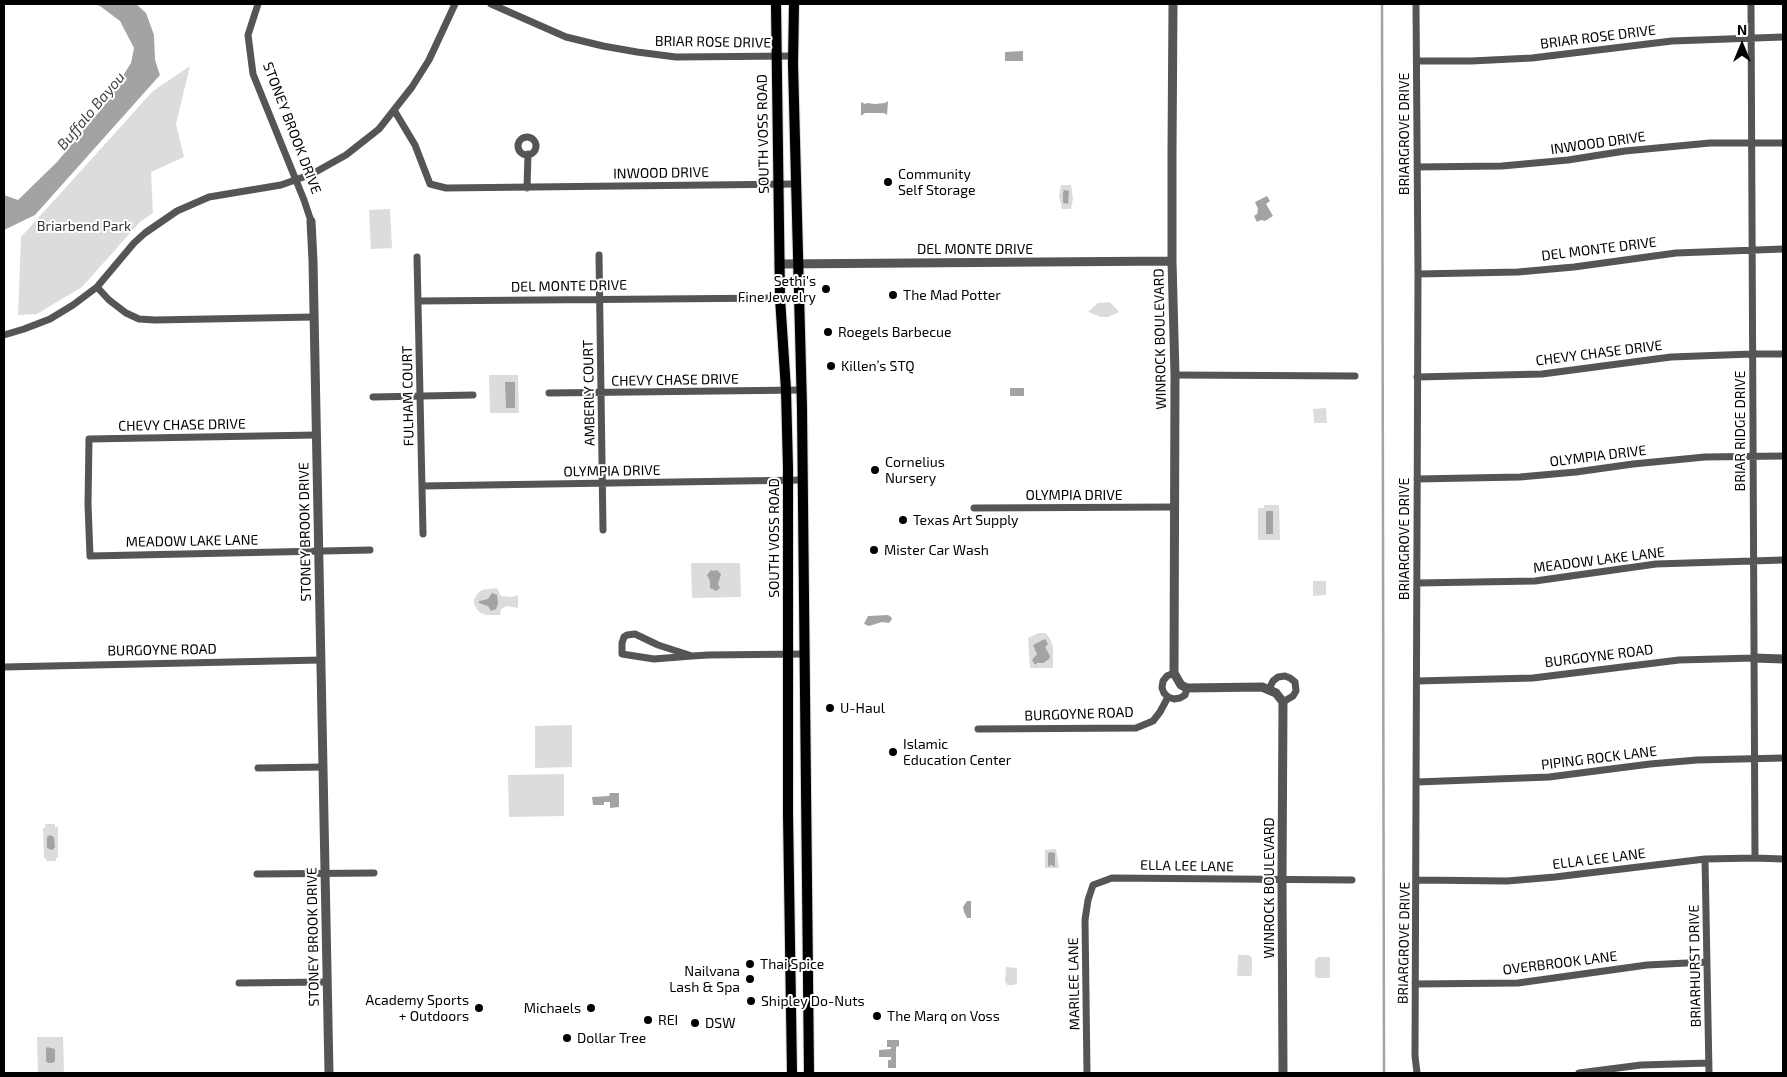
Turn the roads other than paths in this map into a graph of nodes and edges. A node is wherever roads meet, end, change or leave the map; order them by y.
1 (258, 4) edge
2 (455, 4) edge
3 (491, 4) edge
4 (776, 4) edge
5 (794, 4) edge
6 (1173, 4) edge
7 (1416, 4) edge
8 (1751, 4) edge
9 (1750, 37) junction
10 (1783, 38) edge
11 (776, 56) junction
12 (793, 56) junction
13 (1417, 61) junction
14 (394, 110) junction
15 (777, 140) junction
16 (795, 140) junction
17 (1751, 143) junction
18 (1783, 143) edge
19 (528, 154) dead end
20 (1417, 167) junction
21 (297, 180) junction
22 (777, 184) junction
23 (796, 184) junction
24 (527, 188) junction
25 (311, 221) joint
26 (1783, 249) edge
27 (1752, 250) junction
28 (599, 255) dead end
29 (417, 257) dead end
30 (1172, 261) junction
31 (779, 264) junction
32 (797, 264) junction
33 (1418, 274) junction
34 (97, 288) junction
35 (780, 298) junction
36 (600, 300) junction
37 (418, 301) junction
38 (314, 316) junction
39 (4, 334) edge
40 (1752, 354) junction
41 (1783, 354) edge
42 (1175, 375) junction
43 (1355, 376) dead end
44 (1417, 377) junction
45 (786, 390) junction
46 (801, 390) junction
47 (549, 393) dead end
48 (601, 393) junction
49 (473, 395) dead end
50 (420, 396) junction
51 (373, 397) dead end
52 (316, 435) junction
53 (1753, 456) junction
54 (1783, 456) edge
55 (1417, 479) junction
56 (788, 480) junction
57 (802, 480) junction
58 (88, 481) joint
59 (602, 483) junction
60 (422, 486) junction
61 (974, 508) dead end
62 (1175, 508) junction
63 (603, 530) dead end
64 (423, 534) dead end
65 (319, 550) junction
66 (370, 550) dead end
67 (1754, 560) junction
68 (1783, 560) edge
69 (1417, 583) junction
70 (789, 654) junction
71 (804, 654) junction
72 (692, 656) junction
73 (1754, 658) junction
74 (1783, 659) edge
75 (321, 660) junction
76 (4, 667) edge
77 (1174, 673) junction
78 (1417, 682) junction
79 (1187, 688) junction
80 (1269, 689) junction
81 (1168, 697) junction
82 (1283, 702) junction
83 (978, 729) dead end
84 (789, 758) junction
85 (805, 758) junction
86 (1755, 758) junction
87 (1783, 758) edge
88 (323, 767) junction
89 (258, 768) dead end
90 (1417, 782) junction
91 (806, 854) junction
92 (789, 855) junction
93 (1756, 858) junction
94 (1705, 859) junction
95 (1783, 859) edge
96 (325, 873) junction
97 (374, 873) dead end
98 (257, 874) dead end
99 (1282, 880) junction
100 (1352, 880) dead end
101 (1417, 880) junction
102 (1090, 895) joint
103 (790, 955) junction
104 (807, 955) junction
105 (1707, 962) junction
106 (327, 982) junction
107 (239, 983) dead end
108 (1415, 984) junction
109 (791, 1062) junction
110 (808, 1062) junction
111 (1709, 1063) junction
112 (329, 1073) edge
113 (792, 1073) edge
114 (809, 1073) edge
115 (1087, 1073) edge
116 (1283, 1073) edge
117 (1417, 1073) edge
118 (1579, 1073) edge
119 (1709, 1073) edge

1 - 21 street, STONEY BROOK DRIVE
2 - 14 street
3 - 11 street, BRIAR ROSE DRIVE
4 - 11 main road, SOUTH VOSS ROAD
5 - 12 main road, SOUTH VOSS ROAD
6 - 30 street, WINROCK BOULEVARD
7 - 13 street, BRIARGROVE DRIVE
8 - 9 street, BRIAR RIDGE DRIVE
9 - 10 street, BRIAR ROSE DRIVE
9 - 13 street, BRIAR ROSE DRIVE
9 - 17 street, BRIAR RIDGE DRIVE
11 - 12 street, BRIAR ROSE DRIVE
11 - 15 main road, SOUTH VOSS ROAD
12 - 16 main road, SOUTH VOSS ROAD
13 - 20 street, BRIARGROVE DRIVE
14 - 21 street
14 - 24 street, INWOOD DRIVE
15 - 16 main road
15 - 22 main road, SOUTH VOSS ROAD
16 - 23 main road, SOUTH VOSS ROAD
17 - 18 street, INWOOD DRIVE
17 - 20 street, INWOOD DRIVE
17 - 27 street, BRIAR RIDGE DRIVE
19 - 24 street
20 - 33 street, BRIARGROVE DRIVE
21 - 25 street, STONEY BROOK DRIVE
21 - 34 street
22 - 23 street, INWOOD DRIVE
22 - 24 street, INWOOD DRIVE
22 - 31 main road, SOUTH VOSS ROAD
23 - 32 main road, SOUTH VOSS ROAD
25 - 38 street, STONEY BROOK DRIVE
26 - 27 street, DEL MONTE DRIVE
27 - 33 street, DEL MONTE DRIVE
27 - 40 street, BRIAR RIDGE DRIVE
28 - 36 street, AMBERLY COURT
29 - 37 street, FULHAM COURT
30 - 32 street, DEL MONTE DRIVE
30 - 42 street, WINROCK BOULEVARD
31 - 32 street, DEL MONTE DRIVE
31 - 35 main road, SOUTH VOSS ROAD
32 - 46 main road, SOUTH VOSS ROAD
33 - 44 street, BRIARGROVE DRIVE
34 - 38 street
34 - 39 street
35 - 36 street, DEL MONTE DRIVE
35 - 45 main road, SOUTH VOSS ROAD
36 - 37 street, DEL MONTE DRIVE
36 - 48 street, AMBERLY COURT
37 - 50 street, FULHAM COURT
38 - 52 street, STONEY BROOK DRIVE
40 - 41 street, CHEVY CHASE DRIVE
40 - 44 street, CHEVY CHASE DRIVE
40 - 53 street, BRIAR RIDGE DRIVE
42 - 43 street
42 - 62 street, WINROCK BOULEVARD
44 - 55 street, BRIARGROVE DRIVE
45 - 46 street, CHEVY CHASE DRIVE
45 - 48 street, CHEVY CHASE DRIVE
45 - 56 main road, SOUTH VOSS ROAD
46 - 57 main road, SOUTH VOSS ROAD
47 - 48 street, CHEVY CHASE DRIVE
48 - 59 street, AMBERLY COURT
49 - 50 street
50 - 51 street
50 - 60 street, FULHAM COURT
52 - 58 street, CHEVY CHASE DRIVE
52 - 65 street, STONEY BROOK DRIVE
53 - 54 street, OLYMPIA DRIVE
53 - 55 street, OLYMPIA DRIVE
53 - 67 street, BRIAR RIDGE DRIVE
55 - 69 street, BRIARGROVE DRIVE
56 - 57 street, OLYMPIA DRIVE
56 - 59 street, OLYMPIA DRIVE
56 - 70 main road, SOUTH VOSS ROAD
57 - 71 main road, SOUTH VOSS ROAD
58 - 65 street, MEADOW LAKE LANE
59 - 60 street, OLYMPIA DRIVE
59 - 63 street, AMBERLY COURT
60 - 64 street, FULHAM COURT
61 - 62 street, OLYMPIA DRIVE
62 - 77 street, WINROCK BOULEVARD
65 - 66 street, MEADOW LAKE LANE
65 - 75 street, STONEY BROOK DRIVE
67 - 68 street, MEADOW LAKE LANE
67 - 69 street, MEADOW LAKE LANE
67 - 73 street, BRIAR RIDGE DRIVE
69 - 78 street, BRIARGROVE DRIVE
70 - 71 street
70 - 72 street
70 - 84 main road, SOUTH VOSS ROAD
71 - 85 main road, SOUTH VOSS ROAD
72 - 72 street
73 - 74 street, BURGOYNE ROAD
73 - 78 street, BURGOYNE ROAD
73 - 86 street, BRIAR RIDGE DRIVE
75 - 76 street, BURGOYNE ROAD
75 - 88 street, STONEY BROOK DRIVE
77 - 79 street
77 - 81 street, WINROCK BOULEVARD
78 - 90 street, BRIARGROVE DRIVE
79 - 80 street
79 - 81 street
80 - 82 street
80 - 82 street
81 - 83 street, BURGOYNE ROAD
82 - 99 street, WINROCK BOULEVARD
84 - 85 main road
84 - 92 main road, SOUTH VOSS ROAD
85 - 91 main road, SOUTH VOSS ROAD
86 - 87 street, PIPING ROCK LANE
86 - 90 street, PIPING ROCK LANE
86 - 93 street, BRIAR RIDGE DRIVE
88 - 89 street
88 - 96 street, STONEY BROOK DRIVE
90 - 101 street, BRIARGROVE DRIVE
91 - 92 main road
91 - 104 main road, SOUTH VOSS ROAD
92 - 103 main road, SOUTH VOSS ROAD
93 - 94 street, ELLA LEE LANE
93 - 95 street, ELLA LEE LANE
94 - 101 street, ELLA LEE LANE
94 - 105 street, BRIARHURST DRIVE
96 - 97 street
96 - 98 street
96 - 106 street, STONEY BROOK DRIVE
99 - 100 street, ELLA LEE LANE
99 - 102 street, ELLA LEE LANE
99 - 116 street, WINROCK BOULEVARD
101 - 108 street, BRIARGROVE DRIVE
102 - 115 street, MARILEE LANE
103 - 104 main road
103 - 109 main road, SOUTH VOSS ROAD
104 - 110 main road, SOUTH VOSS ROAD
105 - 108 street, OVERBROOK LANE
105 - 111 street, BRIARHURST DRIVE
106 - 107 street
106 - 112 street, STONEY BROOK DRIVE
108 - 117 street, BRIARGROVE DRIVE
109 - 110 main road
109 - 113 main road, SOUTH VOSS ROAD
110 - 114 main road, SOUTH VOSS ROAD
111 - 118 street
111 - 119 street, BRIARHURST DRIVE

